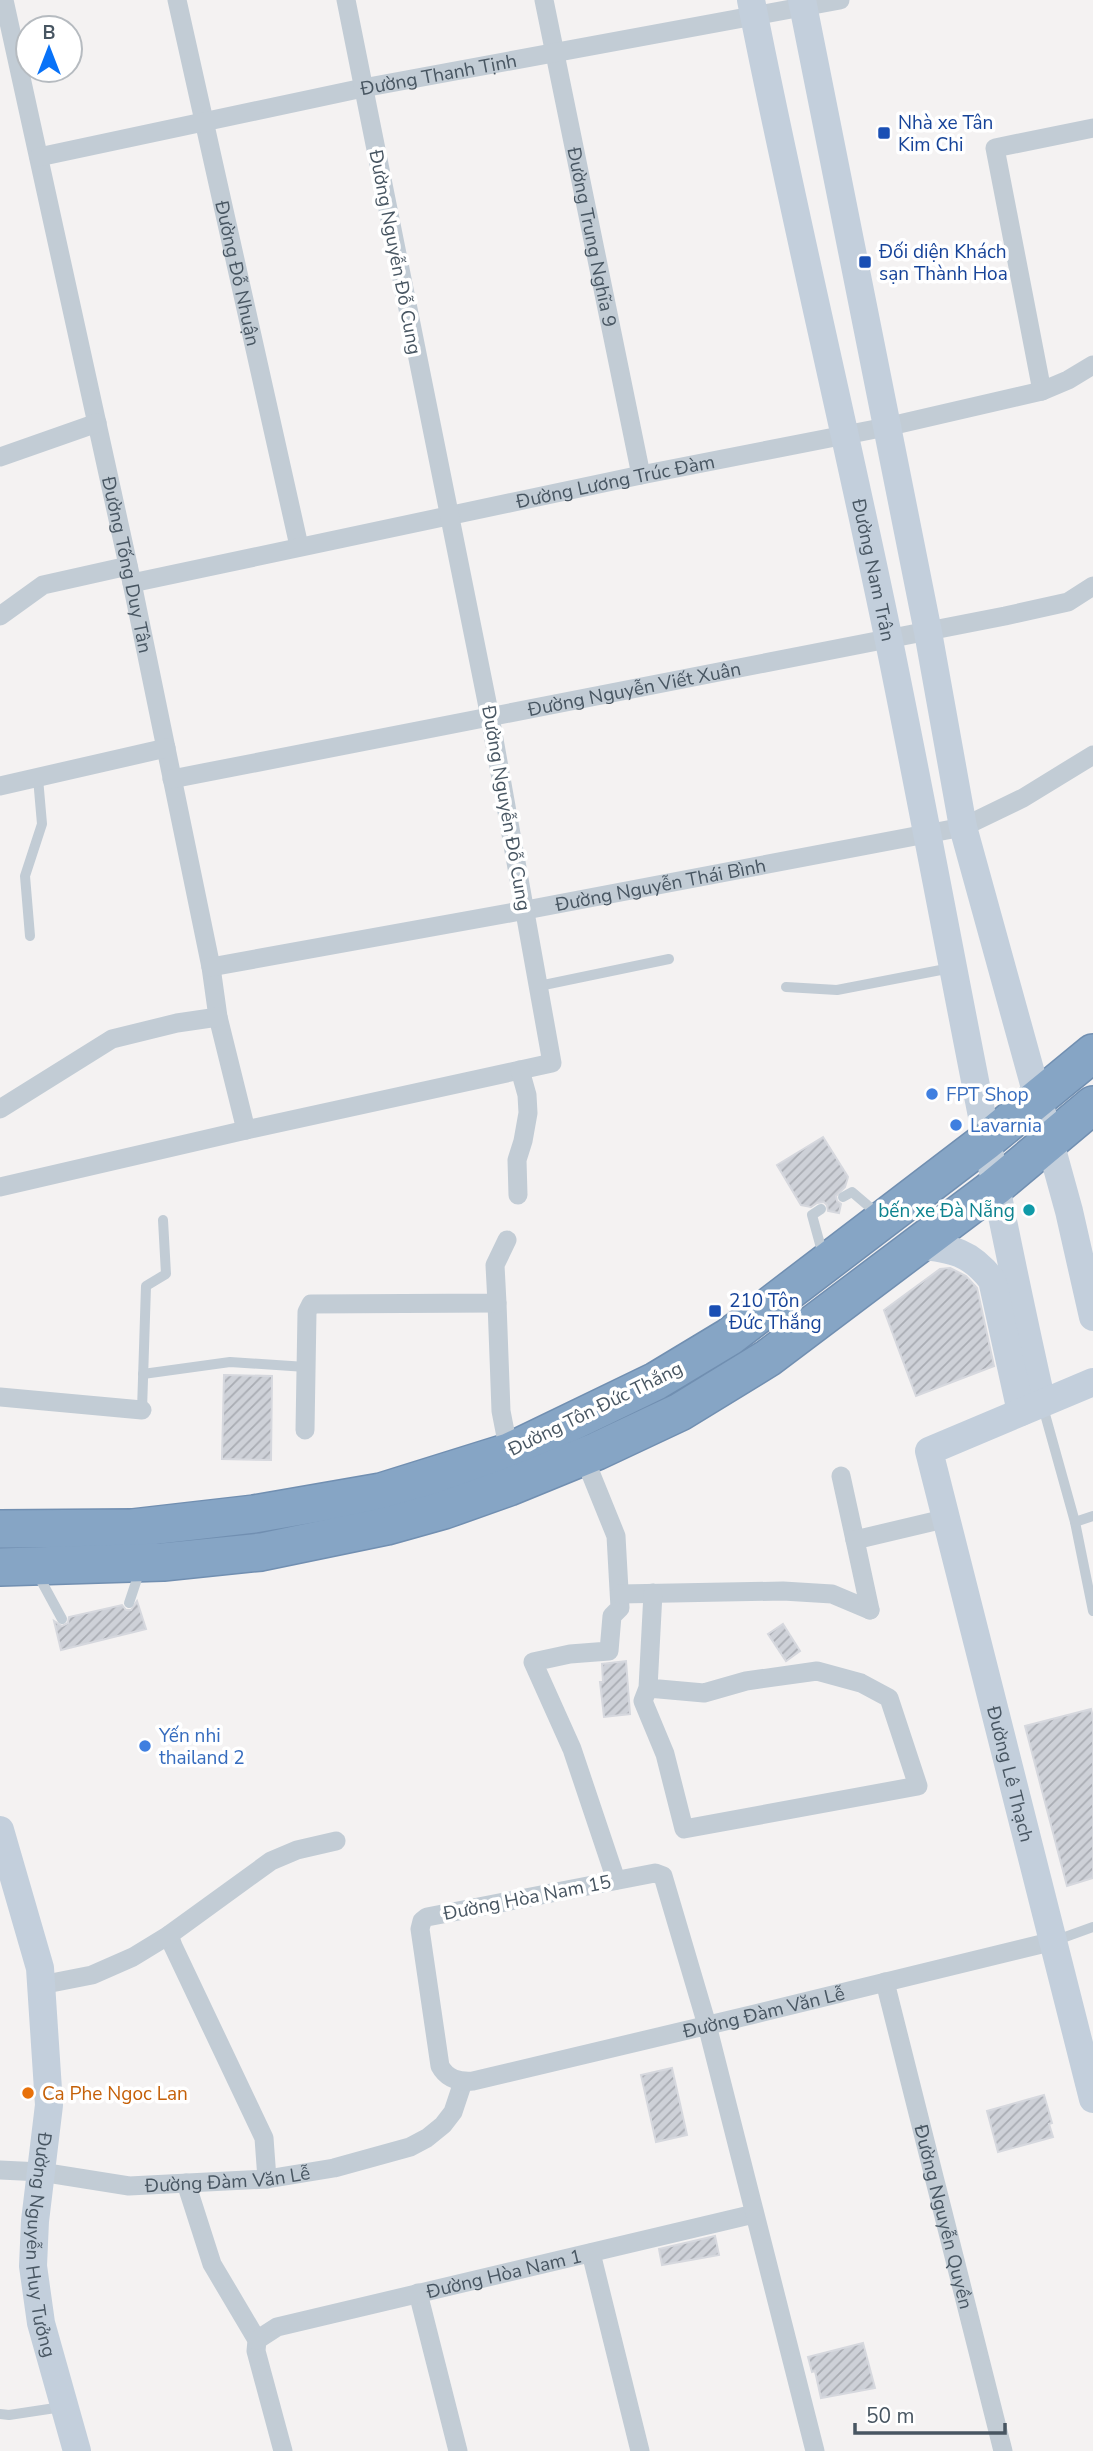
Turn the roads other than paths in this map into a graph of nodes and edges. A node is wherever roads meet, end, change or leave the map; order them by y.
1 (177, 0) edge
2 (346, 0) edge
3 (544, 0) edge
4 (840, 0) edge
5 (803, 4) edge
6 (753, 8) edge
7 (4, 12) edge
8 (555, 54) junction
9 (363, 88) junction
10 (205, 122) junction
11 (1093, 128) edge
12 (39, 157) junction
13 (1093, 365) edge
14 (1042, 391) junction
15 (97, 423) junction
16 (886, 427) junction
17 (845, 435) junction
18 (0, 457) edge
19 (641, 475) junction
20 (449, 515) junction
21 (299, 546) junction
22 (130, 574) junction
23 (1093, 586) edge
24 (0, 616) edge
25 (928, 632) junction
26 (889, 639) junction
27 (490, 717) junction
28 (166, 748) junction
29 (1093, 755) edge
30 (38, 778) junction
31 (172, 779) junction
32 (0, 786) edge
33 (963, 827) junction
34 (928, 834) junction
35 (526, 910) junction
36 (30, 936) dead end
37 (669, 959) dead end
38 (211, 967) junction
39 (954, 967) junction
40 (539, 986) junction
41 (786, 987) dead end
42 (218, 1017) junction
43 (1093, 1053) edge
44 (520, 1070) junction
45 (1037, 1098) junction
46 (1093, 1105) edge
47 (0, 1109) edge
48 (246, 1130) junction
49 (986, 1141) junction
50 (1050, 1142) junction
51 (0, 1187) edge
52 (995, 1187) junction
53 (518, 1195) dead end
54 (843, 1197) dead end
55 (821, 1209) dead end
56 (163, 1220) dead end
57 (884, 1220) junction
58 (508, 1240) dead end
59 (918, 1245) junction
60 (826, 1265) junction
61 (497, 1303) junction
62 (1093, 1317) edge
63 (306, 1367) junction
64 (143, 1374) junction
65 (1093, 1382) edge
66 (0, 1397) edge
67 (1031, 1408) junction
68 (142, 1410) joint
69 (305, 1430) dead end
70 (509, 1452) junction
71 (584, 1457) junction
72 (841, 1476) dead end
73 (254, 1514) junction
74 (1093, 1516) edge
75 (948, 1518) junction
76 (1074, 1522) junction
77 (0, 1529) edge
78 (855, 1540) junction
79 (261, 1552) junction
80 (143, 1563) junction
81 (16, 1567) edge
82 (653, 1593) junction
83 (620, 1594) junction
84 (129, 1603) dead end
85 (1093, 1611) edge
86 (62, 1619) dead end
87 (648, 1688) junction
88 (0, 1830) edge
89 (337, 1841) dead end
90 (616, 1880) junction
91 (1093, 1927) edge
92 (169, 1935) junction
93 (1054, 1941) junction
94 (885, 1982) junction
95 (41, 1984) junction
96 (707, 2025) junction
97 (468, 2082) junction
98 (1093, 2099) edge
99 (0, 2170) edge
100 (41, 2172) junction
101 (267, 2179) junction
102 (186, 2183) junction
103 (754, 2214) junction
104 (591, 2253) junction
105 (418, 2293) junction
106 (257, 2340) junction
107 (64, 2407) junction
108 (0, 2414) edge
109 (76, 2451) edge
110 (283, 2451) edge
111 (458, 2451) edge
112 (640, 2451) edge
113 (816, 2451) edge
114 (1003, 2451) edge

1 - 10 street, Đường Đỗ Nhuận
2 - 9 street, Đường Nguyễn Đỗ Cung
3 - 8 street, Đường Trung Nghĩa 9
4 - 5 street, Đường Thanh Tịnh
5 - 6 street, Đường Thanh Tịnh
5 - 16 street, Đường Nam Trân
6 - 8 street, Đường Thanh Tịnh
6 - 17 street, Đường Nam Trân
7 - 12 street, Đường Tống Duy Tân
8 - 9 street, Đường Thanh Tịnh
8 - 19 street, Đường Trung Nghĩa 9
9 - 10 street, Đường Thanh Tịnh
9 - 20 street, Đường Nguyễn Đỗ Cung
10 - 12 street, Đường Thanh Tịnh
10 - 21 street, Đường Đỗ Nhuận
11 - 14 street
12 - 15 street, Đường Tống Duy Tân
13 - 14 street, Đường Lương Trúc Đàm
14 - 16 street, Đường Lương Trúc Đàm
15 - 18 street
15 - 22 street, Đường Tống Duy Tân
16 - 17 street, Đường Lương Trúc Đàm
16 - 25 street, Đường Nam Trân
17 - 19 street, Đường Lương Trúc Đàm
17 - 26 street, Đường Nam Trân
19 - 20 street, Đường Lương Trúc Đàm
20 - 21 street, Đường Lương Trúc Đàm
20 - 27 street, Đường Nguyễn Đỗ Cung
21 - 22 street, Đường Lương Trúc Đàm
22 - 24 street, Đường Lương Trúc Đàm
22 - 28 street, Đường Tống Duy Tân
23 - 25 street, Đường Nguyễn Viết Xuân
25 - 26 street, Đường Nguyễn Viết Xuân
25 - 33 street, Đường Nam Trân
26 - 27 street, Đường Nguyễn Viết Xuân
26 - 34 street, Đường Nam Trân
27 - 31 street, Đường Nguyễn Viết Xuân
27 - 35 street, Đường Nguyễn Đỗ Cung
28 - 30 street
28 - 31 street, Đường Tống Duy Tân
29 - 33 street, Đường Nguyễn Thái Bình
30 - 32 street
30 - 36 lane
31 - 38 street, Đường Tống Duy Tân
33 - 34 street, Đường Nguyễn Thái Bình
33 - 45 street, Đường Nam Trân
34 - 35 street, Đường Nguyễn Thái Bình
34 - 39 street, Đường Nam Trân
35 - 38 street, Đường Nguyễn Thái Bình
35 - 40 street, Đường Nguyễn Đỗ Cung
37 - 40 lane
38 - 42 street, Đường Tống Duy Tân
39 - 41 lane
39 - 49 street, Đường Nam Trân
40 - 44 street, Đường Nguyễn Đỗ Cung
42 - 47 street
42 - 48 street, Đường Tống Duy Tân
43 - 45 highway, Đường Tôn Đức Thắng
44 - 48 street, Đường Nguyễn Đỗ Cung
44 - 53 street
45 - 49 highway, Đường Tôn Đức Thắng
45 - 50 street, Đường Nam Trân
46 - 50 highway, Đường Tôn Đức Thắng
48 - 51 street, Đường Nguyễn Đỗ Cung
49 - 52 street, Đường Nam Trân
49 - 57 highway, Đường Tôn Đức Thắng
50 - 52 highway, Đường Tôn Đức Thắng
50 - 62 street
52 - 59 highway, Đường Tôn Đức Thắng
52 - 67 street
54 - 57 lane
55 - 60 lane
56 - 64 lane
57 - 60 highway, Đường Tôn Đức Thắng
58 - 61 street
59 - 67 street
59 - 71 highway, Đường Tôn Đức Thắng
60 - 70 highway, Đường Tôn Đức Thắng
61 - 63 street
61 - 70 street
63 - 64 lane
63 - 69 street
64 - 68 lane
65 - 67 street
66 - 68 street
67 - 75 street, Đường Lê Thạch
67 - 76 lane
70 - 73 highway, Đường Tôn Đức Thắng
71 - 79 highway, Đường Tôn Đức Thắng
71 - 83 street
72 - 78 street
73 - 77 highway, Đường Tôn Đức Thắng
73 - 79 highway
74 - 76 lane
75 - 78 street
75 - 93 street, Đường Lê Thạch
76 - 85 lane
78 - 82 street
79 - 80 highway, Đường Tôn Đức Thắng
80 - 81 highway, Đường Tôn Đức Thắng
80 - 84 lane
81 - 86 lane
82 - 83 street
82 - 87 street
83 - 90 street
87 - 87 street
88 - 95 street, Đường Nguyễn Huy Tưởng
89 - 92 street
90 - 96 street, Đường Hòa Nam 15
90 - 97 street, Đường Hòa Nam 15
91 - 93 lane
92 - 95 street
92 - 101 street
93 - 94 street, Đường Đàm Văn Lễ
93 - 98 street, Đường Lê Thạch
94 - 96 street, Đường Đàm Văn Lễ
94 - 114 street, Đường Nguyễn Quyền
95 - 100 street, Đường Nguyễn Huy Tưởng
96 - 97 street, Đường Đàm Văn Lễ
96 - 103 street
97 - 101 street, Đường Đàm Văn Lễ
99 - 100 street, Đường Đàm Văn Lễ
100 - 102 street, Đường Đàm Văn Lễ
100 - 107 street, Đường Nguyễn Huy Tưởng
101 - 102 street, Đường Đàm Văn Lễ
102 - 106 street
103 - 104 street, Đường Hòa Nam 1
103 - 113 street
104 - 105 street, Đường Hòa Nam 1
104 - 112 street
105 - 106 street, Đường Hòa Nam 1
105 - 111 street
106 - 110 street
107 - 108 lane
107 - 109 street, Đường Nguyễn Huy Tưởng

